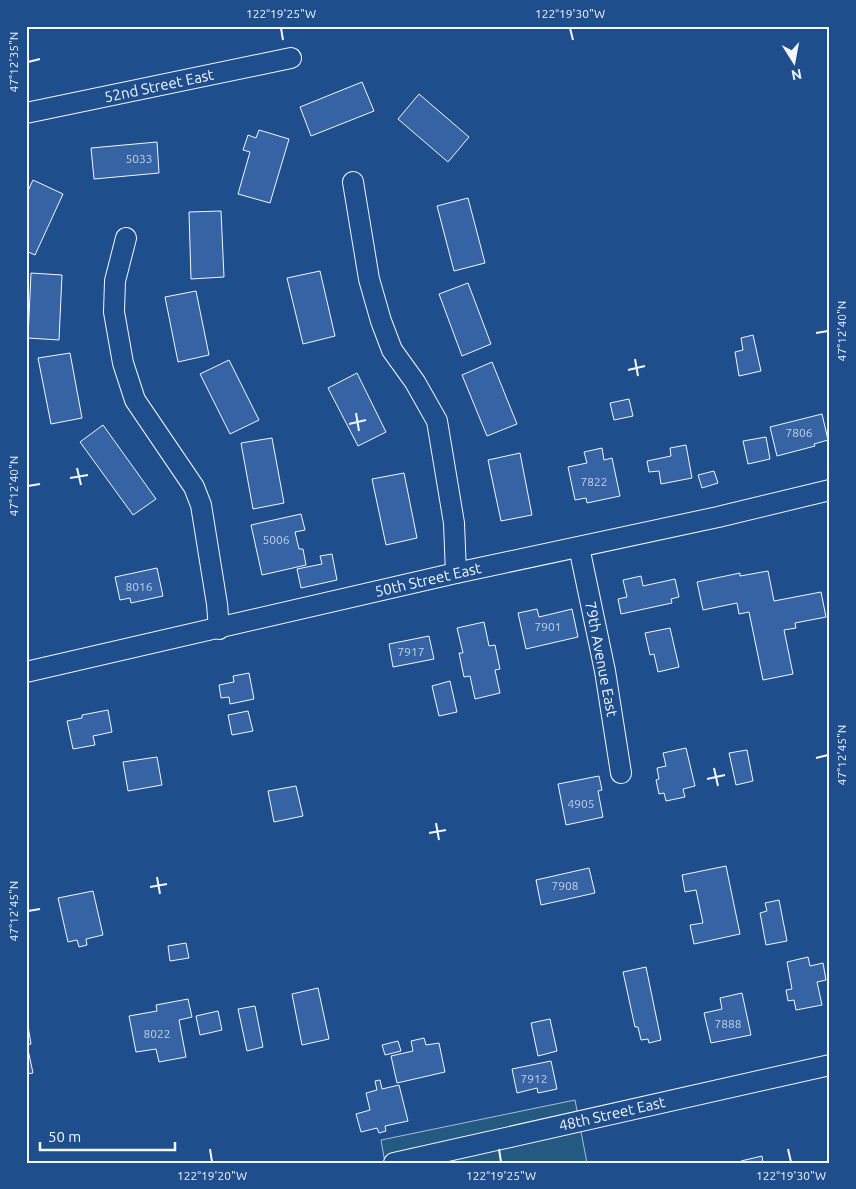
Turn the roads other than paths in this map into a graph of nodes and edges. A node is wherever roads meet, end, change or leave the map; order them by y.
1 (291, 58) dead end
2 (26, 114) edge
3 (353, 182) dead end
4 (126, 238) dead end
5 (830, 490) edge
6 (579, 547) junction
7 (456, 573) junction
8 (219, 629) junction
9 (26, 672) edge
10 (622, 772) dead end
11 (830, 1065) edge
12 (394, 1163) edge

1 - 2 street, 52nd Street East
3 - 7 street
4 - 8 street
5 - 6 street, 50th Street East
6 - 7 street, 50th Street East
6 - 10 street, 79th Avenue East
7 - 8 street, 50th Street East
8 - 9 street, 50th Street East
11 - 12 street, 48th Street East

